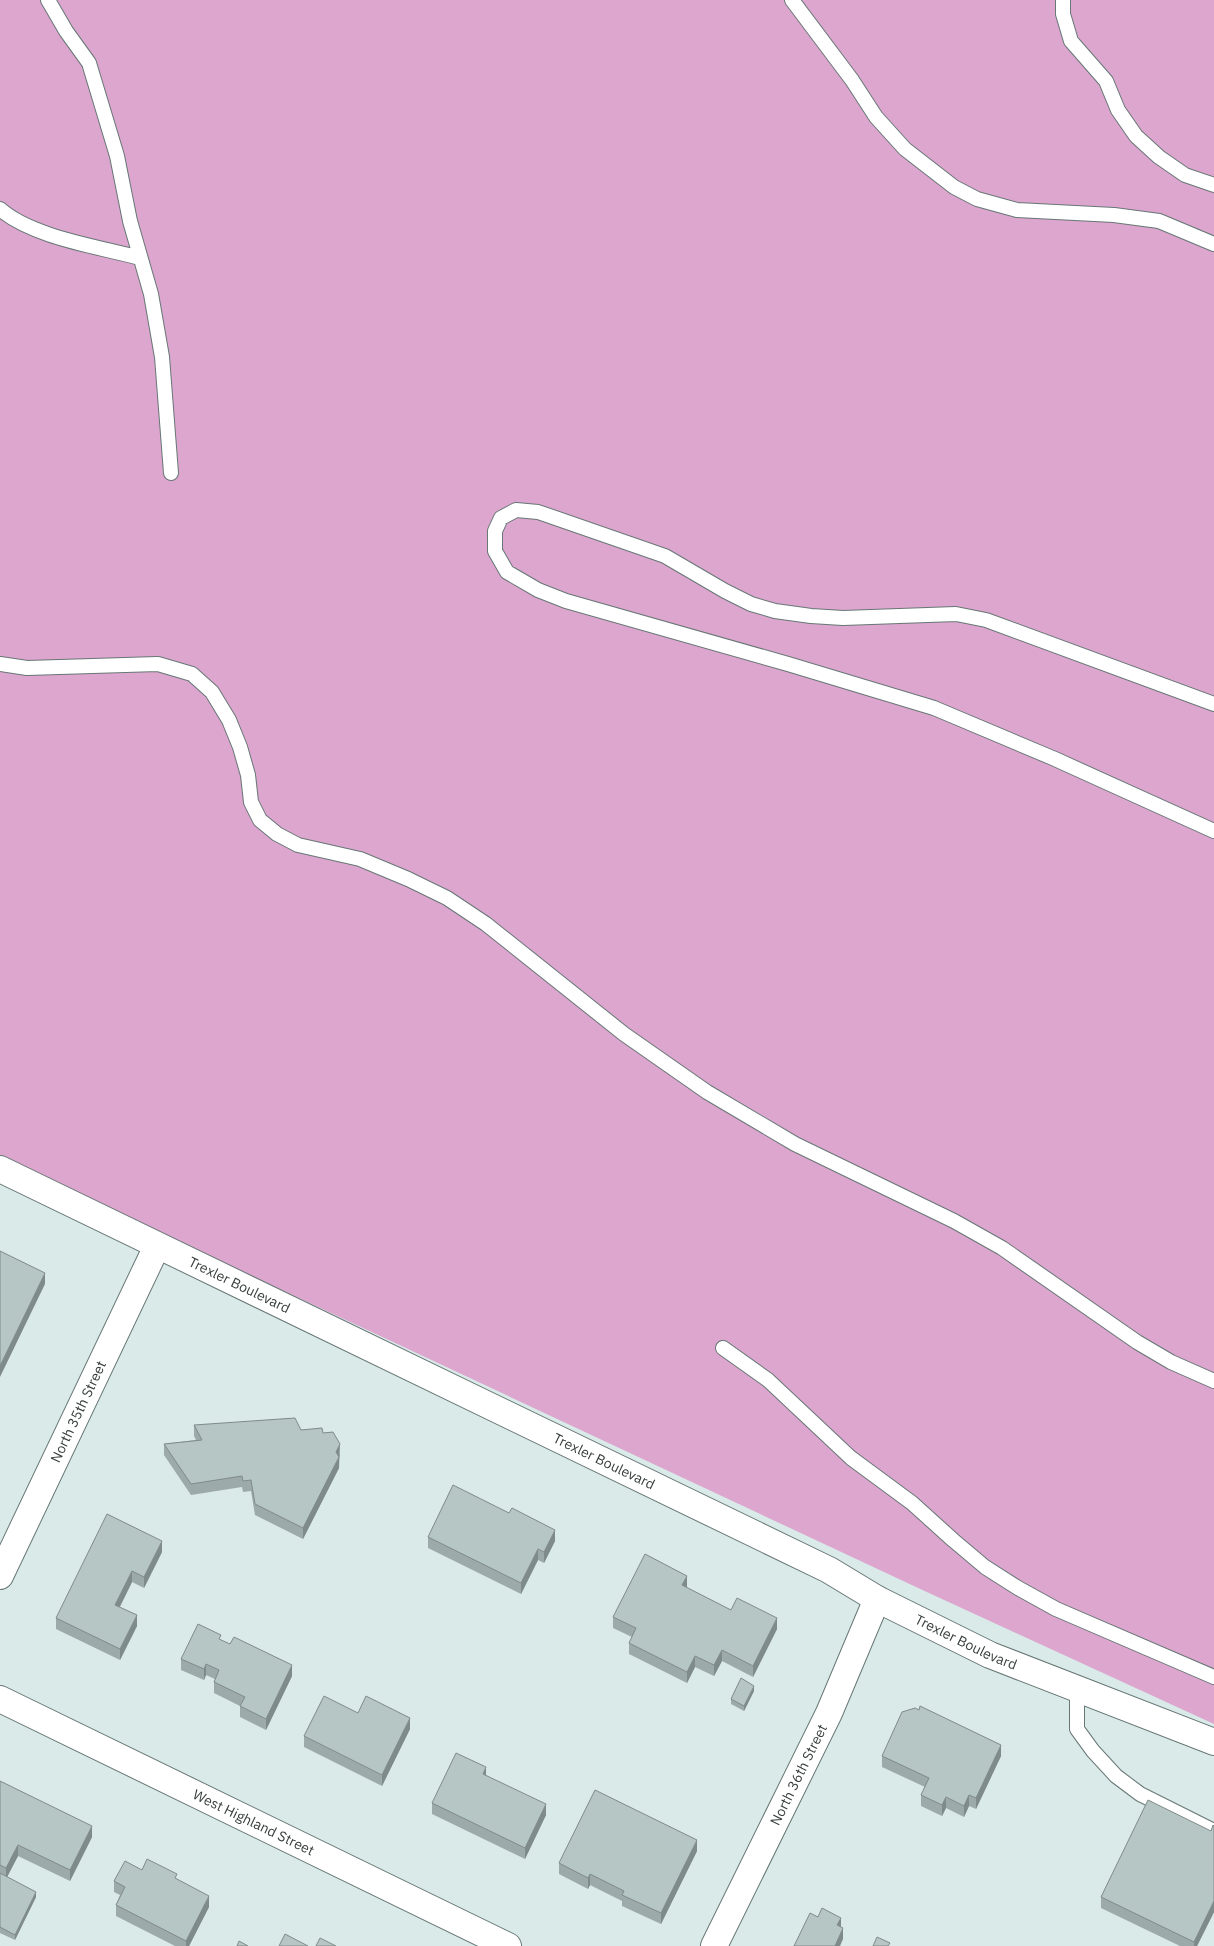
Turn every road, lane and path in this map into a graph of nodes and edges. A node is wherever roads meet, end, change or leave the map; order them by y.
1 (48, 0) edge
2 (792, 0) edge
3 (1063, 0) edge
4 (1214, 185) edge
5 (0, 209) edge
6 (1214, 244) edge
7 (140, 258) junction
8 (171, 473) dead end
9 (0, 664) edge
10 (1214, 704) edge
11 (1214, 831) edge
12 (0, 1169) edge
13 (157, 1246) junction
14 (723, 1348) dead end
15 (1214, 1381) edge
16 (0, 1576) edge
17 (877, 1599) junction
18 (1214, 1677) edge
19 (1077, 1688) junction
20 (0, 1699) edge
21 (1214, 1742) edge
22 (1214, 1831) edge
23 (508, 1946) edge
24 (714, 1946) edge

1 - 7 lane
2 - 6 lane
3 - 4 lane
5 - 7 lane
7 - 8 lane
9 - 15 lane
10 - 11 lane
12 - 13 street, Trexler Boulevard
13 - 16 street, North 35th Street
13 - 17 street, Trexler Boulevard
14 - 18 lane
17 - 19 street, Trexler Boulevard
17 - 24 street, North 36th Street
19 - 21 street, Trexler Boulevard
19 - 22 lane
20 - 23 street, West Highland Street

